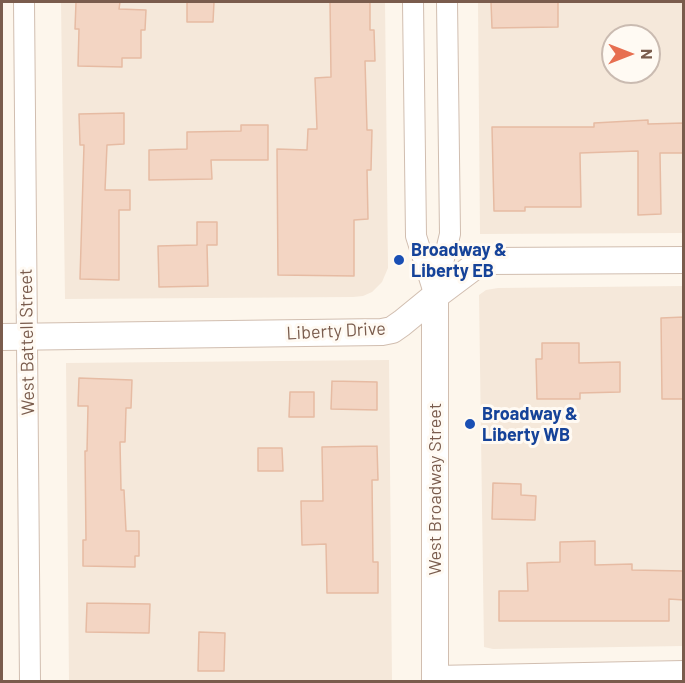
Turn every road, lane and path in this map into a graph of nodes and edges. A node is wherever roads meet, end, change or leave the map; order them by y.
1 (24, 2) edge
2 (413, 2) edge
3 (447, 2) edge
4 (684, 260) edge
5 (435, 296) junction
6 (14, 337) edge
7 (684, 671) edge
8 (435, 679) edge
9 (30, 681) edge

1 - 6 street, West Battell Street
2 - 5 street, West Broadway Street
3 - 5 street, West Broadway Street
4 - 5 street, Liberty Drive
5 - 6 street, Liberty Drive
5 - 8 street, West Broadway Street
6 - 9 street, West Battell Street
7 - 8 street

